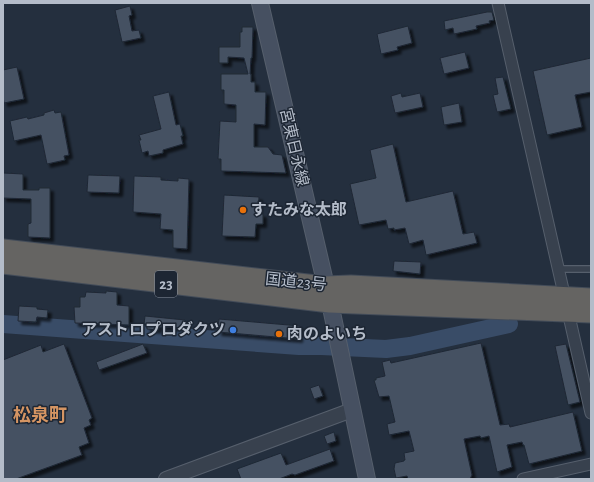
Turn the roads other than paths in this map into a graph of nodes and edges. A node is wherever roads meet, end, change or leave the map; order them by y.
1 (260, 3) edge
2 (498, 3) edge
3 (3, 249) edge
4 (3, 264) edge
5 (559, 269) junction
6 (591, 269) edge
7 (328, 295) junction
8 (591, 298) edge
9 (567, 305) junction
10 (591, 313) edge
11 (352, 410) junction
12 (591, 412) edge
13 (591, 464) edge
14 (546, 476) edge
15 (166, 479) edge
16 (367, 479) edge
17 (522, 479) edge

1 - 7 main road, 宮東日永線
2 - 5 street
3 - 7 highway, 国道23号 / 23
4 - 7 highway, 国道23号 / 23
5 - 6 lane
5 - 9 street
7 - 9 highway, 国道23号 / 23
7 - 11 main road, 宮東日永線
8 - 9 highway, 国道23号 / 23
9 - 10 highway, 国道23号 / 23
9 - 12 street
11 - 15 street
11 - 16 main road, 宮東日永線
13 - 14 street
14 - 17 street

